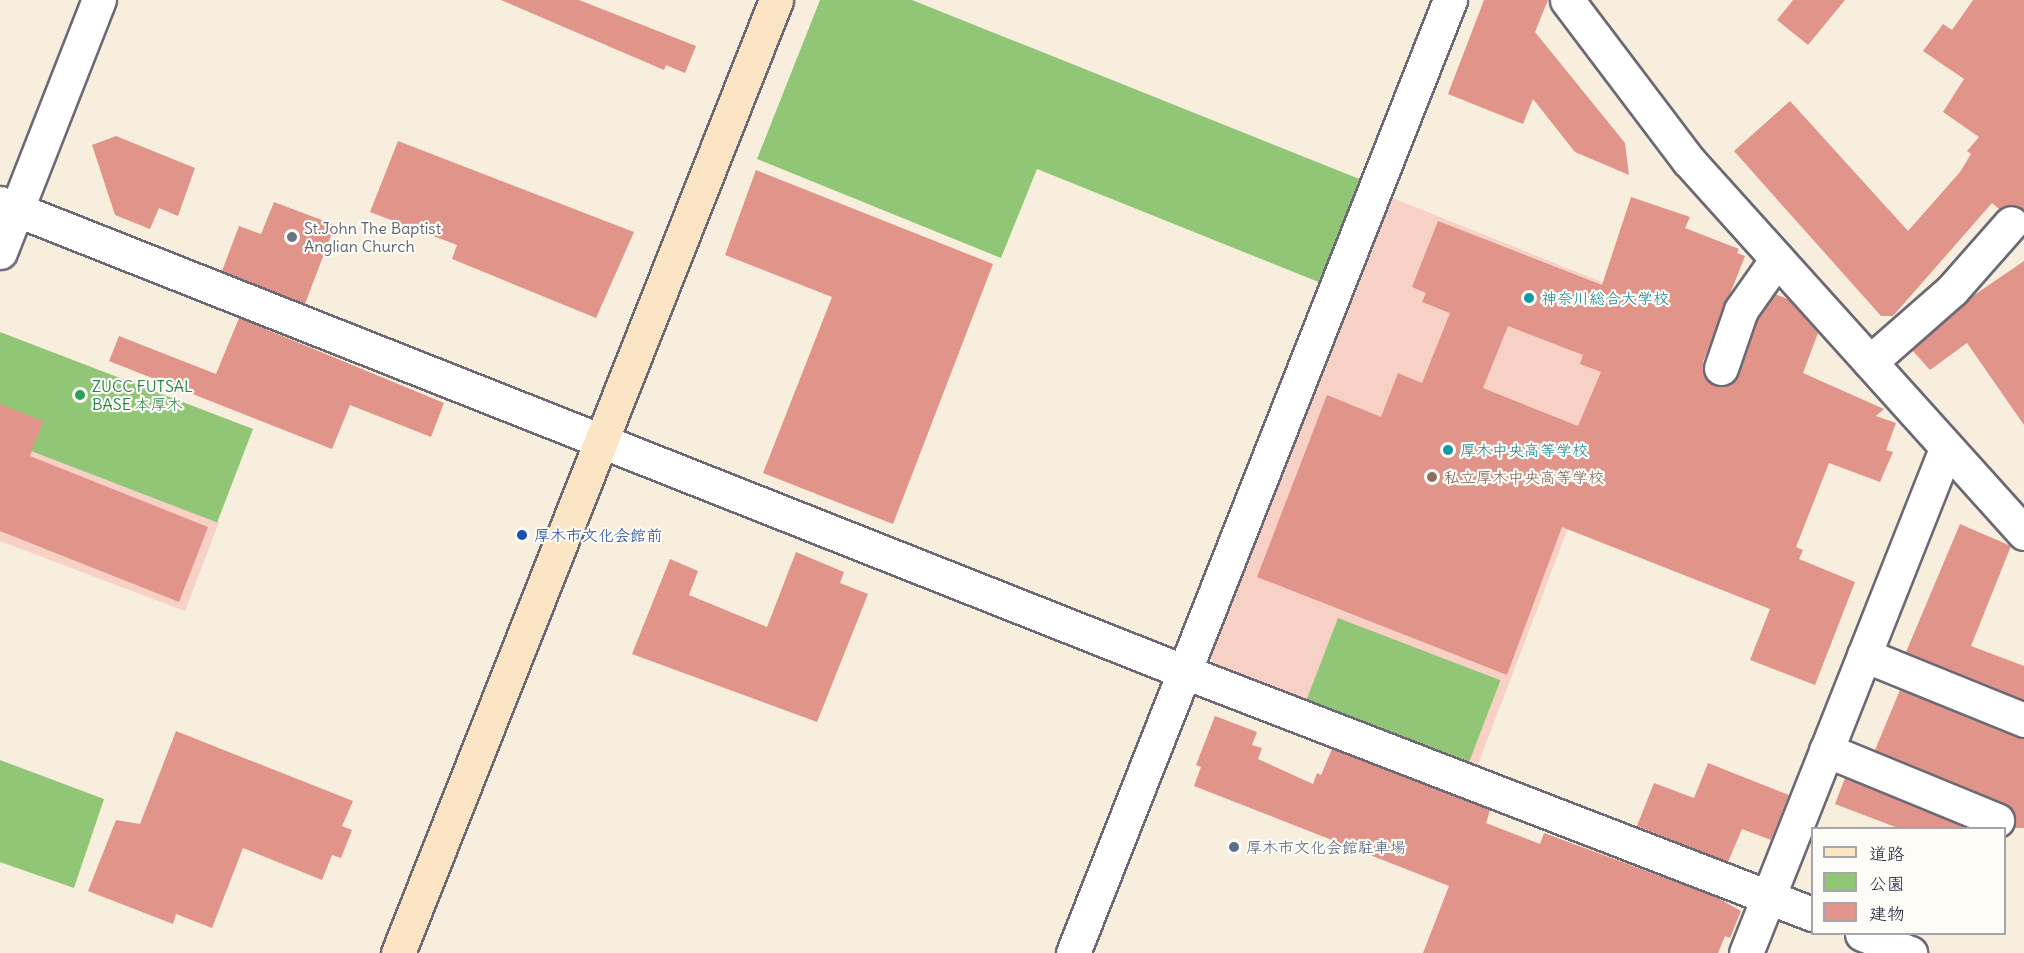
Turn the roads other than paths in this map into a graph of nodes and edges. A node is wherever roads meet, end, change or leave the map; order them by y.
1 (99, 0) edge
2 (776, 0) edge
3 (1450, 0) edge
4 (1567, 0) edge
5 (9, 206) edge
6 (2011, 223) dead end
7 (0, 252) edge
8 (1777, 260) junction
9 (1870, 362) junction
10 (1721, 368) dead end
11 (602, 439) junction
12 (1946, 449) junction
13 (2024, 533) edge
14 (1864, 655) junction
15 (1185, 672) junction
16 (2024, 720) edge
17 (1826, 750) junction
18 (1997, 820) dead end
19 (1768, 896) junction
20 (1811, 914) edge
21 (1867, 935) edge
22 (398, 953) edge
23 (1073, 953) edge
24 (1746, 953) edge
25 (1910, 953) edge

1 - 5 street
2 - 11 street
3 - 15 street
4 - 8 street
5 - 7 street
5 - 11 street
6 - 9 street
8 - 9 street
8 - 10 street
9 - 12 street
11 - 15 street
11 - 22 street
12 - 13 street
12 - 14 street
14 - 16 street
14 - 17 street
15 - 19 street
15 - 23 street
17 - 18 street
17 - 19 street
19 - 20 street
19 - 24 street
21 - 25 street

